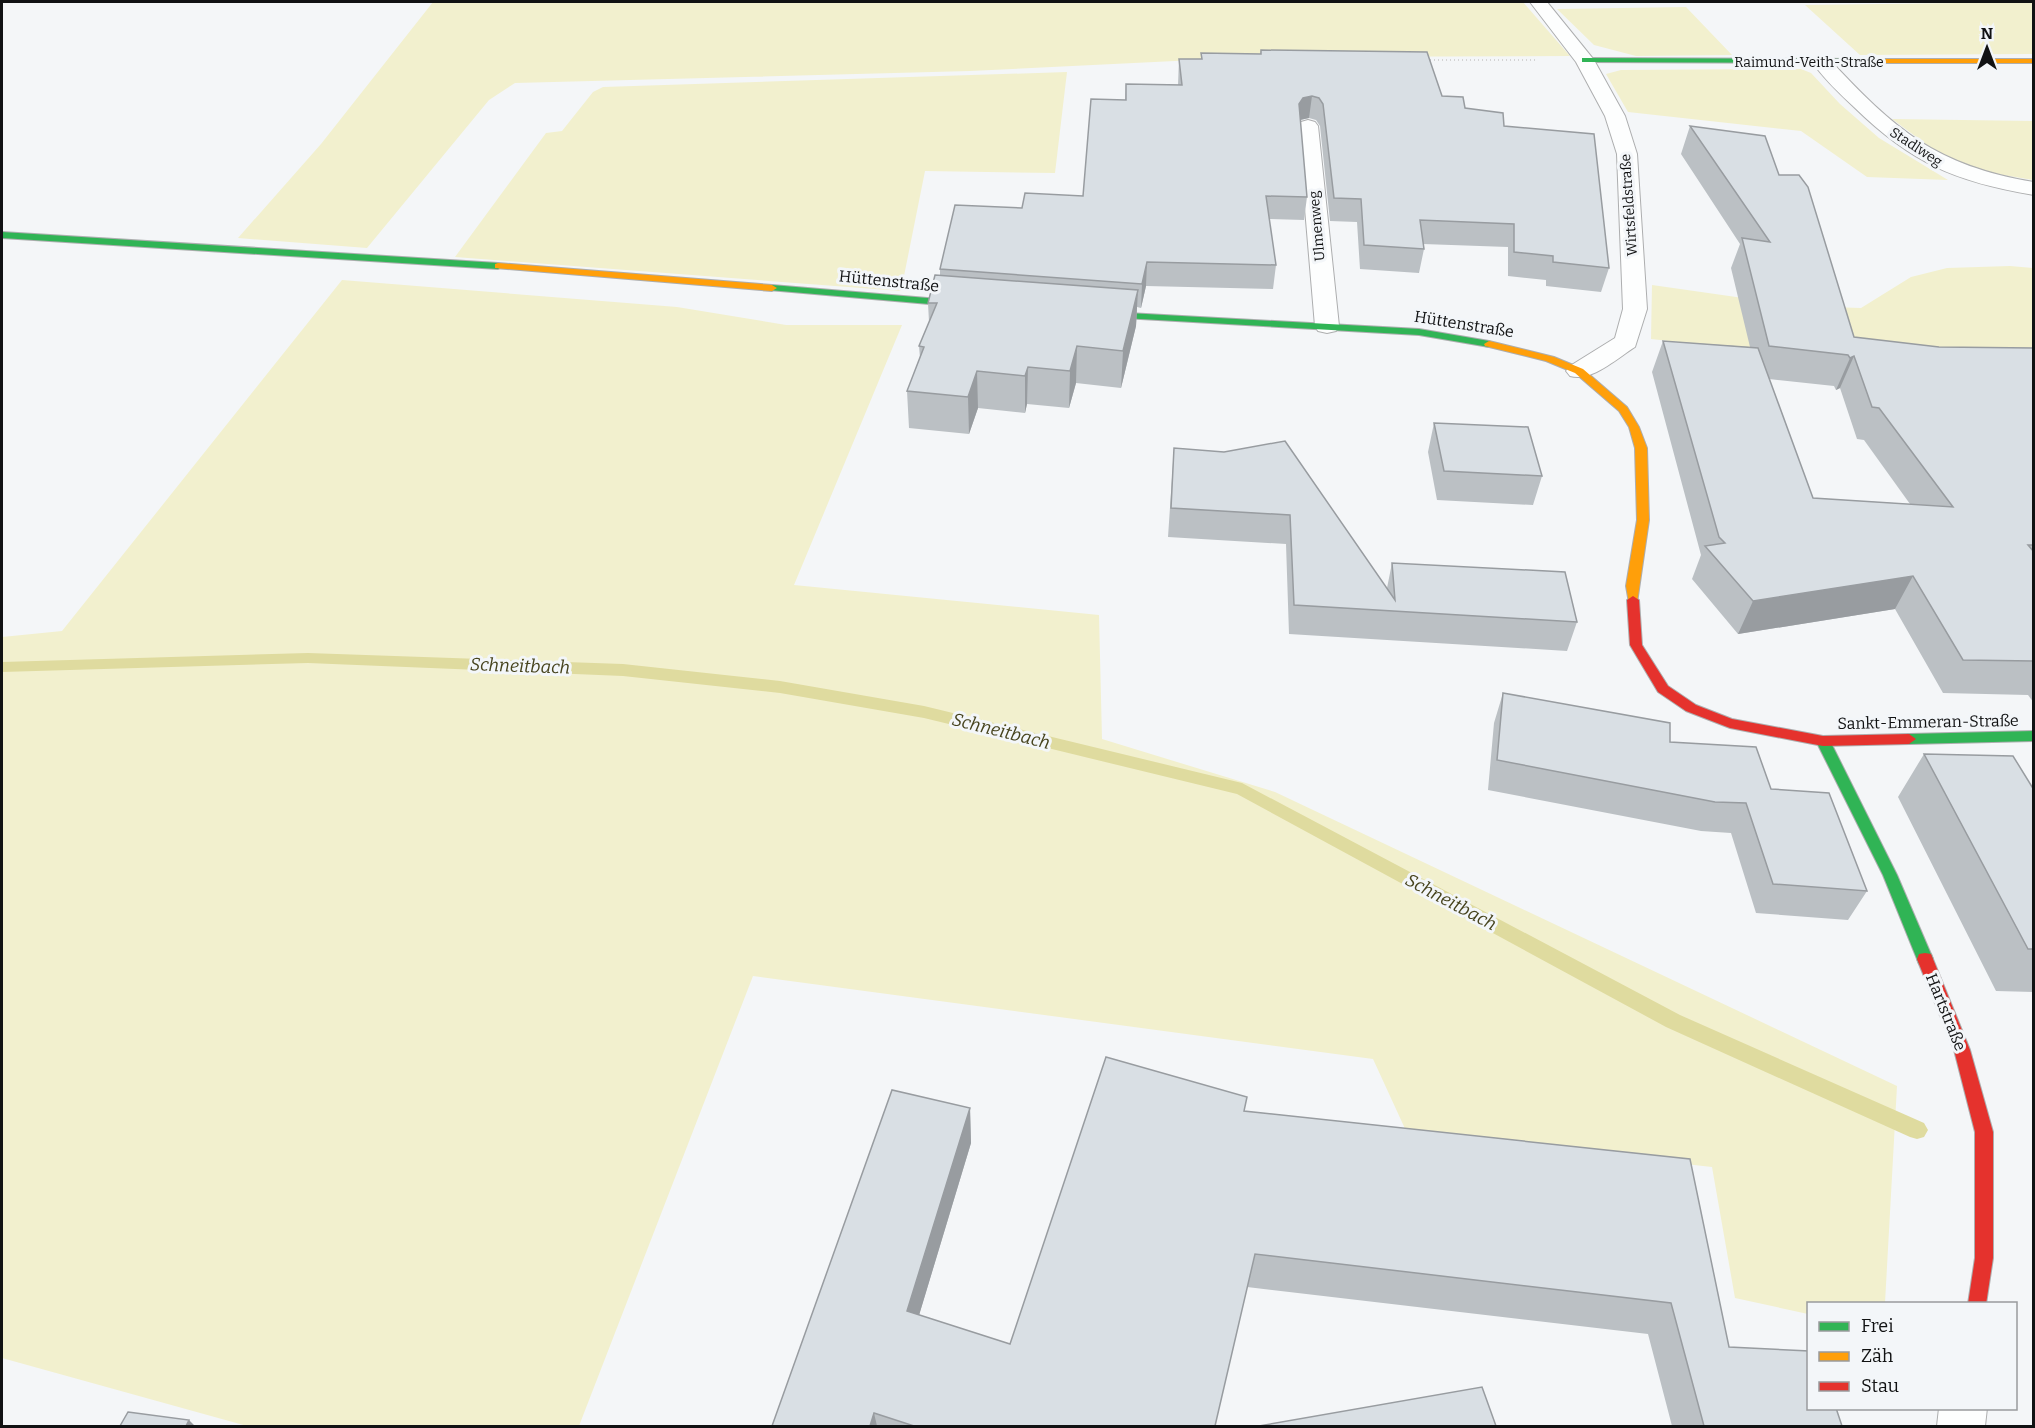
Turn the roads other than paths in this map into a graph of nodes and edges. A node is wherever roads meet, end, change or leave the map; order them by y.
1 (1538, 2) edge
2 (1585, 60) junction
3 (2034, 61) edge
4 (1822, 63) junction
5 (1308, 126) dead end
6 (2034, 189) edge
7 (2, 236) edge
8 (989, 306) edge
9 (1075, 313) edge
10 (1327, 326) junction
11 (1579, 370) junction
12 (2034, 736) edge
13 (1823, 741) junction
14 (1977, 1302) edge
15 (1963, 1410) edge
16 (1961, 1426) edge

1 - 2 street, Wirtsfeldstraße
2 - 4 street, Raimund-Veith-Straße
2 - 11 street, Wirtsfeldstraße
3 - 4 street, Raimund-Veith-Straße
4 - 6 street, Stadlweg
5 - 10 street, Ulmenweg
7 - 8 street, Hüttenstraße
9 - 10 street, Hüttenstraße
10 - 11 street, Hüttenstraße
11 - 13 street, Hüttenstraße
12 - 13 street, Sankt-Emmeran-Straße
13 - 14 street, Hartstraße
15 - 16 street

